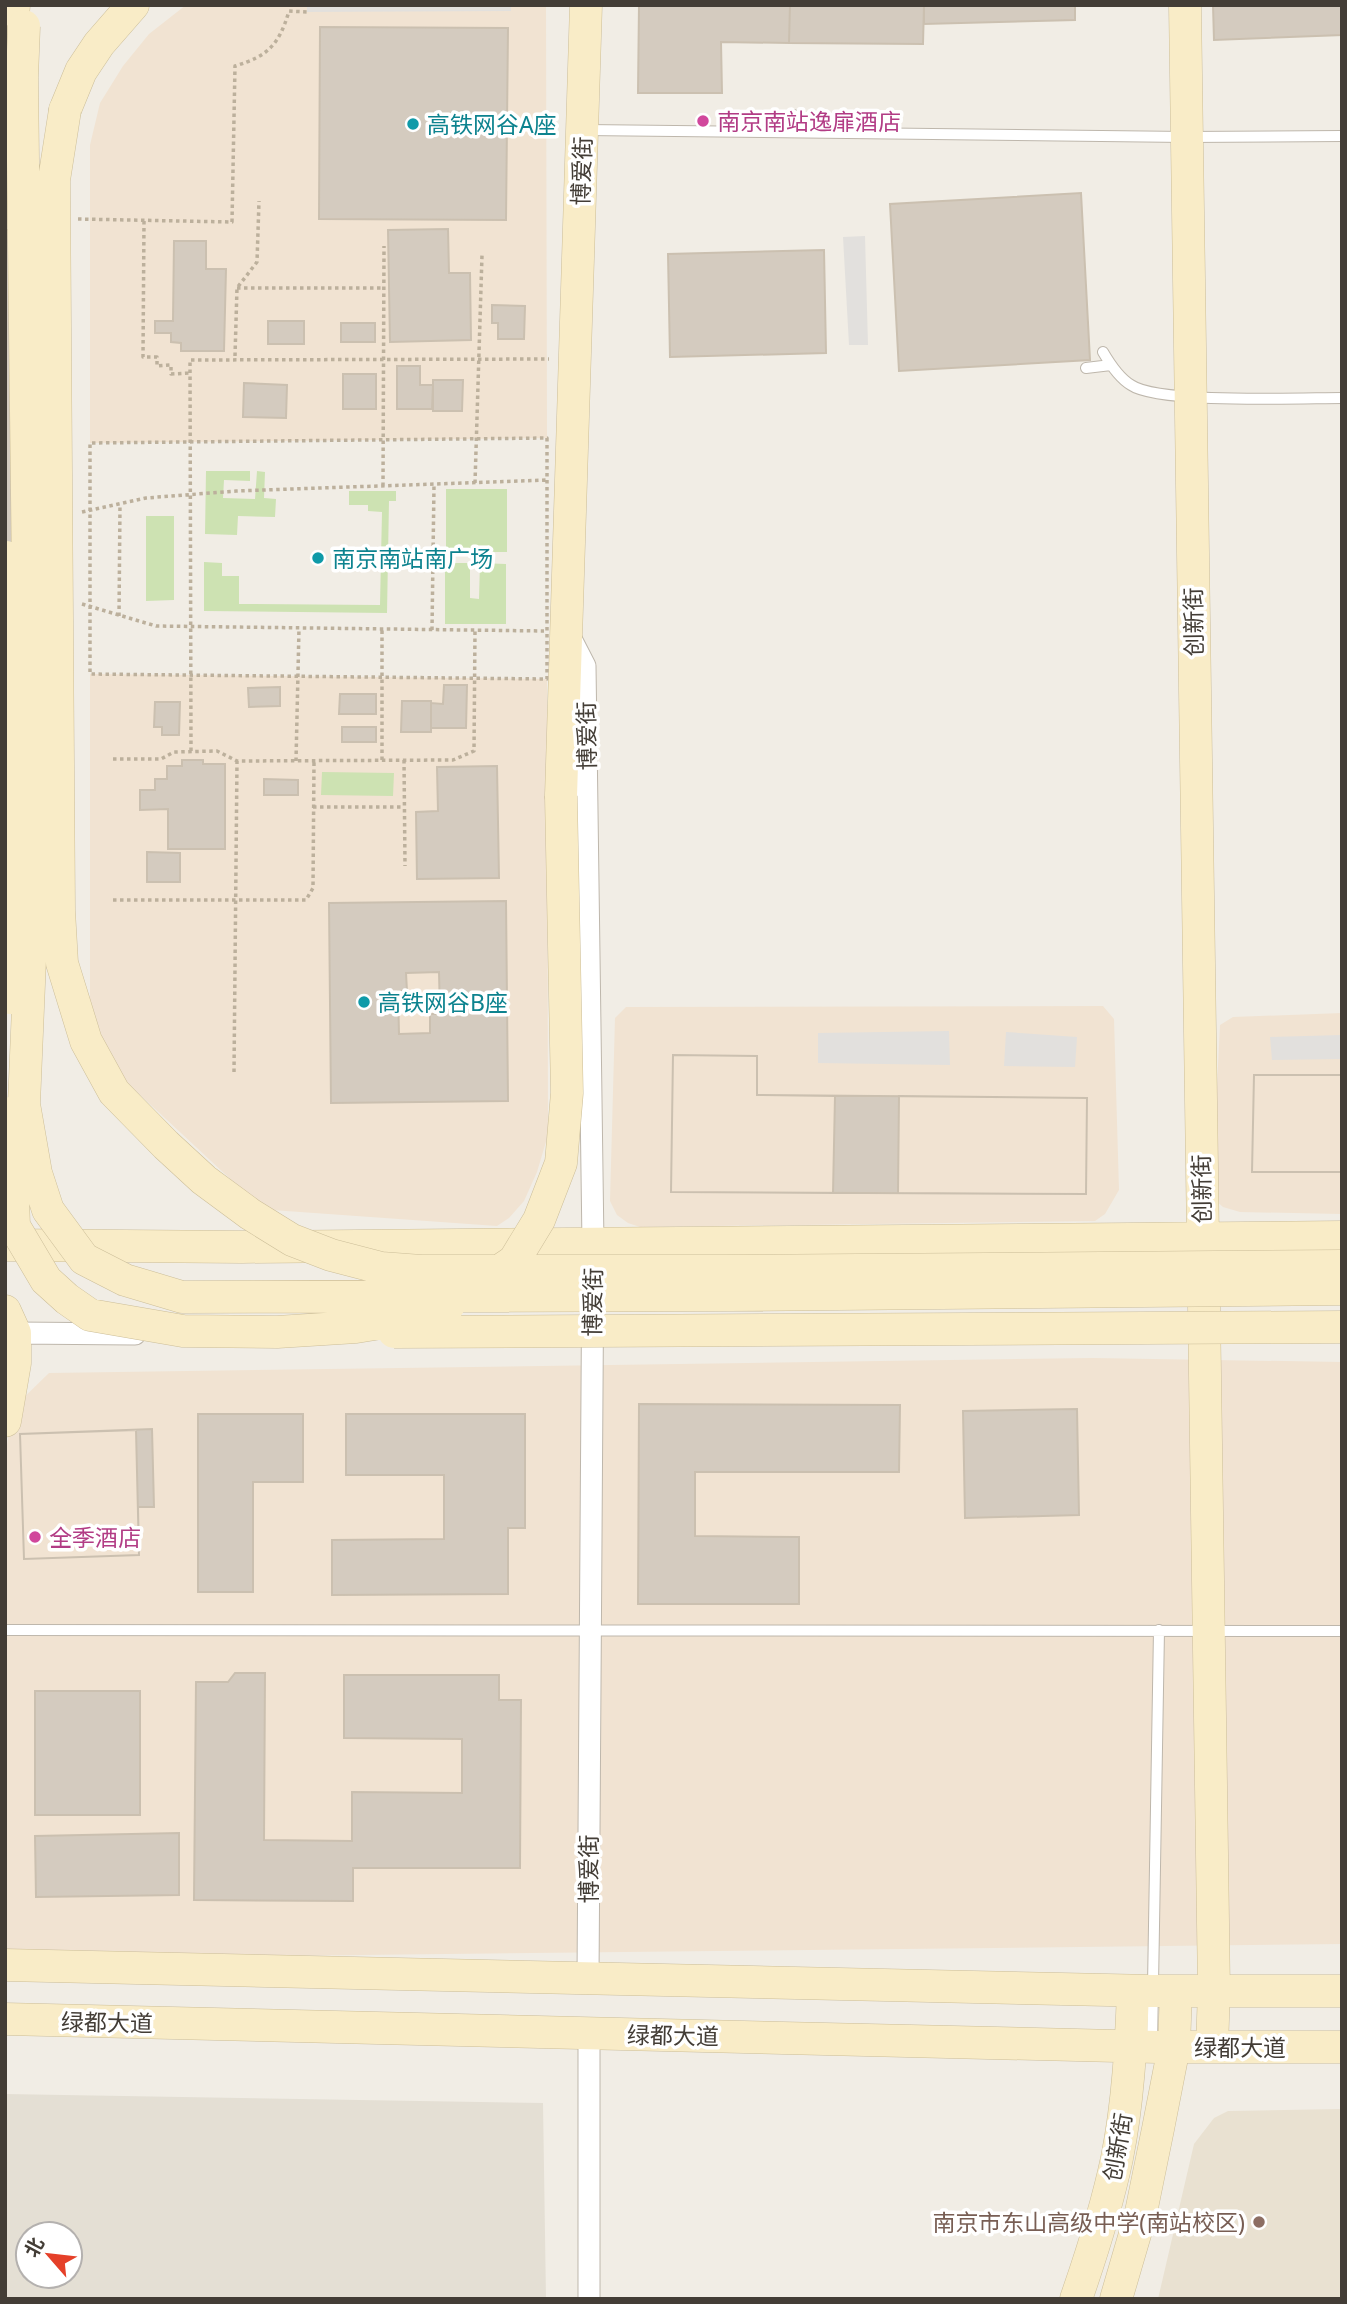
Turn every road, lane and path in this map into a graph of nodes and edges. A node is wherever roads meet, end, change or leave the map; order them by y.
1 (107, 5) edge
2 (133, 5) edge
3 (586, 5) edge
4 (1185, 5) edge
5 (307, 12) dead end
6 (20, 16) edge
7 (5, 99) edge
8 (65, 110) junction
9 (794, 115) dead end
10 (582, 130) junction
11 (778, 132) junction
12 (1342, 136) edge
13 (1186, 137) junction
14 (260, 201) dead end
15 (55, 219) junction
16 (144, 220) junction
17 (384, 246) dead end
18 (482, 255) dead end
19 (5, 286) edge
20 (237, 288) junction
21 (384, 288) junction
22 (1103, 352) dead end
23 (235, 356) dead end
24 (479, 359) junction
25 (555, 359) dead end
26 (383, 360) junction
27 (1111, 365) junction
28 (1086, 368) dead end
29 (191, 373) junction
30 (1190, 397) junction
31 (1342, 398) edge
32 (476, 439) junction
33 (383, 440) junction
34 (191, 442) junction
35 (547, 480) junction
36 (475, 483) junction
37 (434, 484) junction
38 (383, 486) junction
39 (192, 494) junction
40 (120, 504) junction
41 (90, 510) junction
42 (78, 513) dead end
43 (58, 597) junction
44 (89, 606) junction
45 (119, 616) junction
46 (191, 627) junction
47 (299, 628) junction
48 (382, 629) junction
49 (432, 630) junction
50 (475, 630) junction
51 (557, 631) junction
52 (191, 675) junction
53 (298, 676) junction
54 (382, 677) junction
55 (474, 678) junction
56 (191, 751) junction
57 (113, 759) dead end
58 (382, 760) junction
59 (404, 760) junction
60 (237, 761) junction
61 (296, 761) junction
62 (314, 761) junction
63 (313, 807) junction
64 (404, 807) junction
65 (405, 866) dead end
66 (113, 900) dead end
67 (236, 900) junction
68 (234, 1072) dead end
69 (1342, 1237) edge
70 (1202, 1238) junction
71 (5, 1244) edge
72 (593, 1244) junction
73 (1342, 1266) edge
74 (1342, 1289) edge
75 (1342, 1327) edge
76 (9, 1328) edge
77 (277, 1332) junction
78 (592, 1337) junction
79 (1204, 1339) junction
80 (1342, 1340) edge
81 (6, 1405) edge
82 (590, 1629) junction
83 (5, 1630) edge
84 (1159, 1630) junction
85 (1208, 1631) junction
86 (1342, 1631) edge
87 (5, 1965) edge
88 (587, 1979) junction
89 (1154, 1991) junction
90 (1214, 1991) junction
91 (1342, 1991) edge
92 (5, 2020) edge
93 (589, 2033) junction
94 (1152, 2047) junction
95 (1212, 2047) junction
96 (1342, 2048) edge
97 (589, 2299) edge
98 (1076, 2299) edge
99 (1116, 2299) edge

1 - 8 main road
2 - 8 main road
3 - 10 main road, 博爱街
4 - 13 main road, 创新街
5 - 16 path
6 - 7 main road
6 - 74 main road, bridge
8 - 15 main road, bridge
9 - 11 lane
10 - 11 lane
10 - 51 main road, 博爱街
11 - 13 lane
12 - 13 lane
13 - 30 main road, 创新街
14 - 20 path
15 - 16 path
15 - 43 main road, bridge
16 - 29 path
17 - 21 path
18 - 24 path
19 - 77 main road, bridge
20 - 21 path
20 - 23 path
21 - 26 path
22 - 27 lane
24 - 25 path
24 - 26 path
24 - 32 path
26 - 29 path
26 - 33 path
27 - 28 lane
27 - 30 lane
29 - 34 path
30 - 31 lane
30 - 70 main road, 创新街
32 - 33 path
32 - 35 path
32 - 36 path
33 - 34 path
33 - 38 path
34 - 39 path
34 - 41 path
35 - 36 path
35 - 51 path
36 - 37 path
37 - 38 path
37 - 49 path
38 - 39 path
39 - 40 path
39 - 46 path
40 - 41 path
40 - 45 path
41 - 42 path
41 - 44 path
43 - 44 path
43 - 73 main road, bridge
44 - 45 path
44 - 52 path
45 - 46 path
46 - 47 path
46 - 52 path
47 - 48 path
47 - 53 path
48 - 49 path
48 - 54 path
49 - 50 path
50 - 51 path
50 - 55 path
51 - 55 path
51 - 72 street, 博爱街
51 - 77 main road, 博爱街, bridge
52 - 53 path
52 - 56 path
53 - 54 path
53 - 61 path
54 - 55 path
54 - 58 path
55 - 59 path
56 - 57 path
56 - 60 path
58 - 59 path
58 - 62 path
59 - 64 path
60 - 61 path
60 - 67 path
61 - 62 path
62 - 63 path
63 - 64 path
63 - 67 path
64 - 65 path
66 - 67 path
67 - 68 path
69 - 70 main road
70 - 72 main road
70 - 79 main road, 创新街
71 - 72 main road
72 - 78 street, 博爱街
75 - 77 main road, bridge
76 - 78 street
76 - 81 main road
78 - 79 street
78 - 82 street, 博爱街
79 - 80 street
79 - 85 main road, 创新街
82 - 83 lane
82 - 84 lane
82 - 88 street, 博爱街
84 - 85 lane
84 - 89 lane
85 - 86 lane
85 - 90 main road, 创新街
87 - 88 main road
88 - 89 main road
89 - 90 main road
89 - 94 main road, 创新街
89 - 94 main road, 创新街
90 - 91 main road
90 - 95 main road, 创新街
92 - 93 main road, 绿都大道
93 - 94 main road, 绿都大道
93 - 97 street
94 - 95 main road, 绿都大道
94 - 98 main road, 创新街
94 - 99 main road, 创新街
95 - 96 main road, 绿都大道

